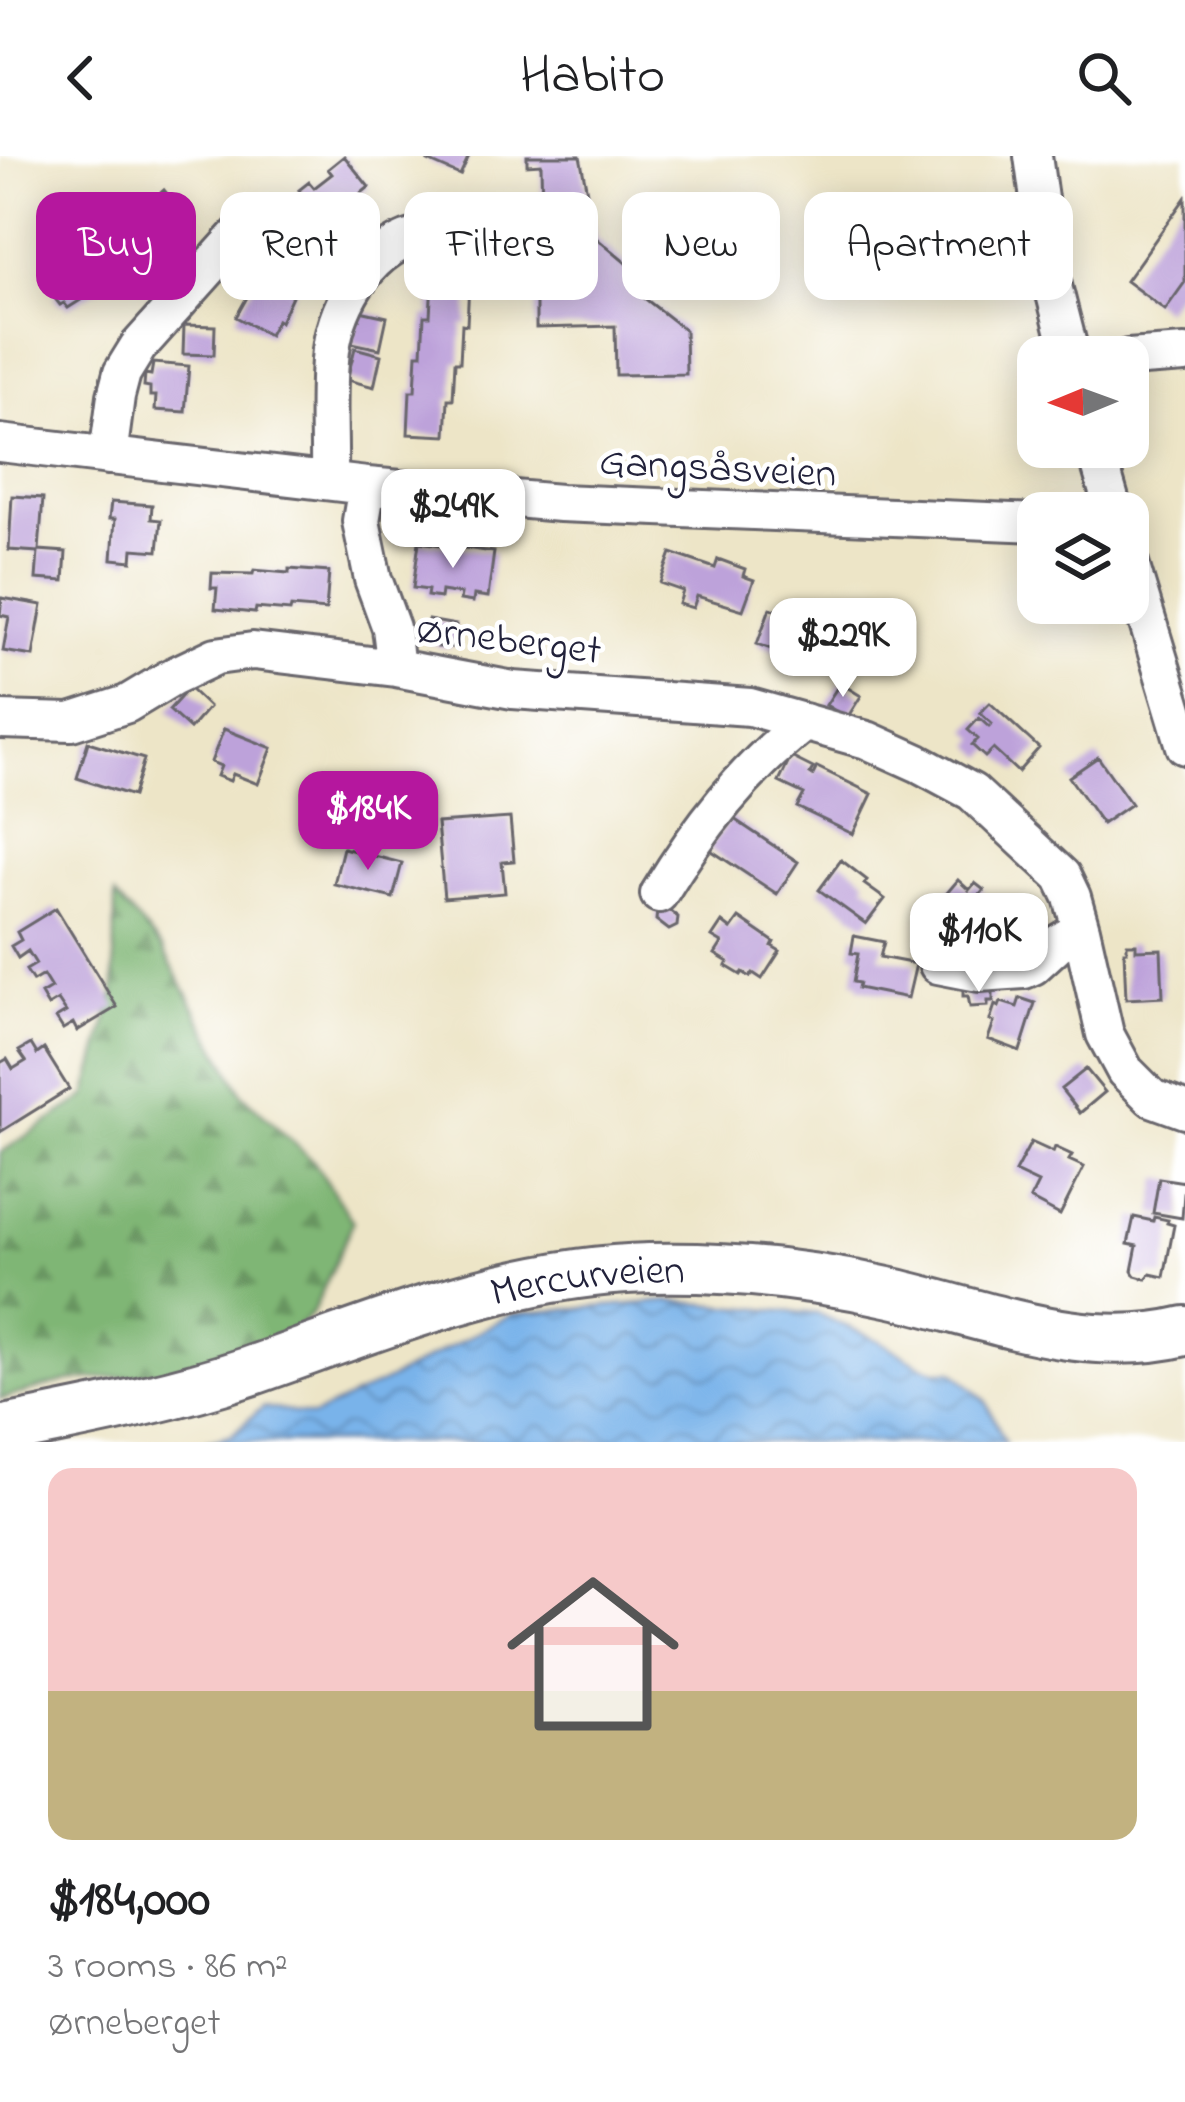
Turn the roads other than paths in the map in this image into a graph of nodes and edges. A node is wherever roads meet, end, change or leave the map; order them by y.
1 (1034, 156) edge
2 (404, 241) edge
3 (220, 256) edge
4 (1066, 336) edge
5 (1185, 354) edge
6 (1149, 357) edge
7 (0, 443) edge
8 (108, 456) junction
9 (329, 481) junction
10 (368, 486) junction
11 (1017, 522) edge
12 (1149, 604) edge
13 (1172, 655) edge
14 (396, 668) junction
15 (0, 721) edge
16 (805, 722) junction
17 (1185, 746) edge
18 (659, 894) dead end
19 (1081, 929) junction
20 (938, 965) dead end
21 (1185, 1110) edge
22 (1185, 1330) edge
23 (0, 1432) edge

1 - 4 street
2 - 9 street
3 - 8 street
5 - 6 street
7 - 8 street, Gangsåsveien
8 - 9 street, Gangsåsveien
9 - 10 street, Gangsåsveien
10 - 11 street, Gangsåsveien
10 - 14 street
12 - 13 street
13 - 17 street
14 - 15 street, Ørneberget
14 - 16 street, Ørneberget
16 - 18 street
16 - 19 street, Ørneberget
19 - 20 street
19 - 21 street, Ørneberget
22 - 23 main road, Mercurveien

